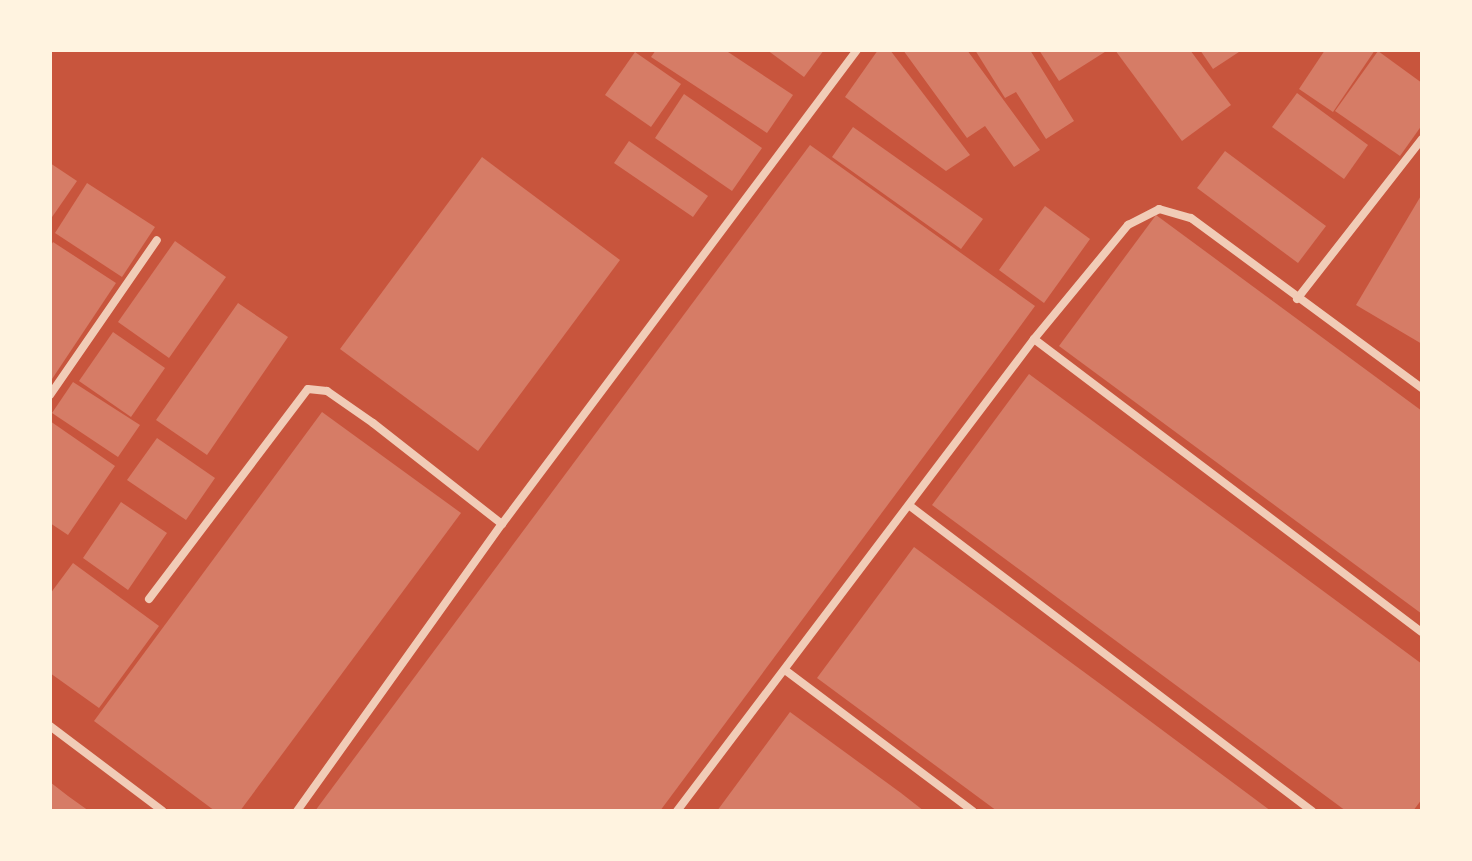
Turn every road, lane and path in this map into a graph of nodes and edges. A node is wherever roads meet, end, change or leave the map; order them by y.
1 (857, 50) edge
2 (1422, 139) edge
3 (157, 240) dead end
4 (1297, 299) junction
5 (1034, 339) junction
6 (1422, 388) edge
7 (50, 395) edge
8 (910, 506) junction
9 (502, 524) junction
10 (149, 599) dead end
11 (1422, 632) edge
12 (785, 670) junction
13 (50, 726) edge
14 (163, 811) edge
15 (297, 811) edge
16 (677, 811) edge
17 (973, 811) edge
18 (1312, 811) edge

1 - 9 street
2 - 4 street
3 - 7 street
4 - 5 street
4 - 6 street
5 - 8 street
5 - 11 street
8 - 12 street
8 - 18 street
9 - 10 street
9 - 15 street
12 - 16 street
12 - 17 street
13 - 14 street

